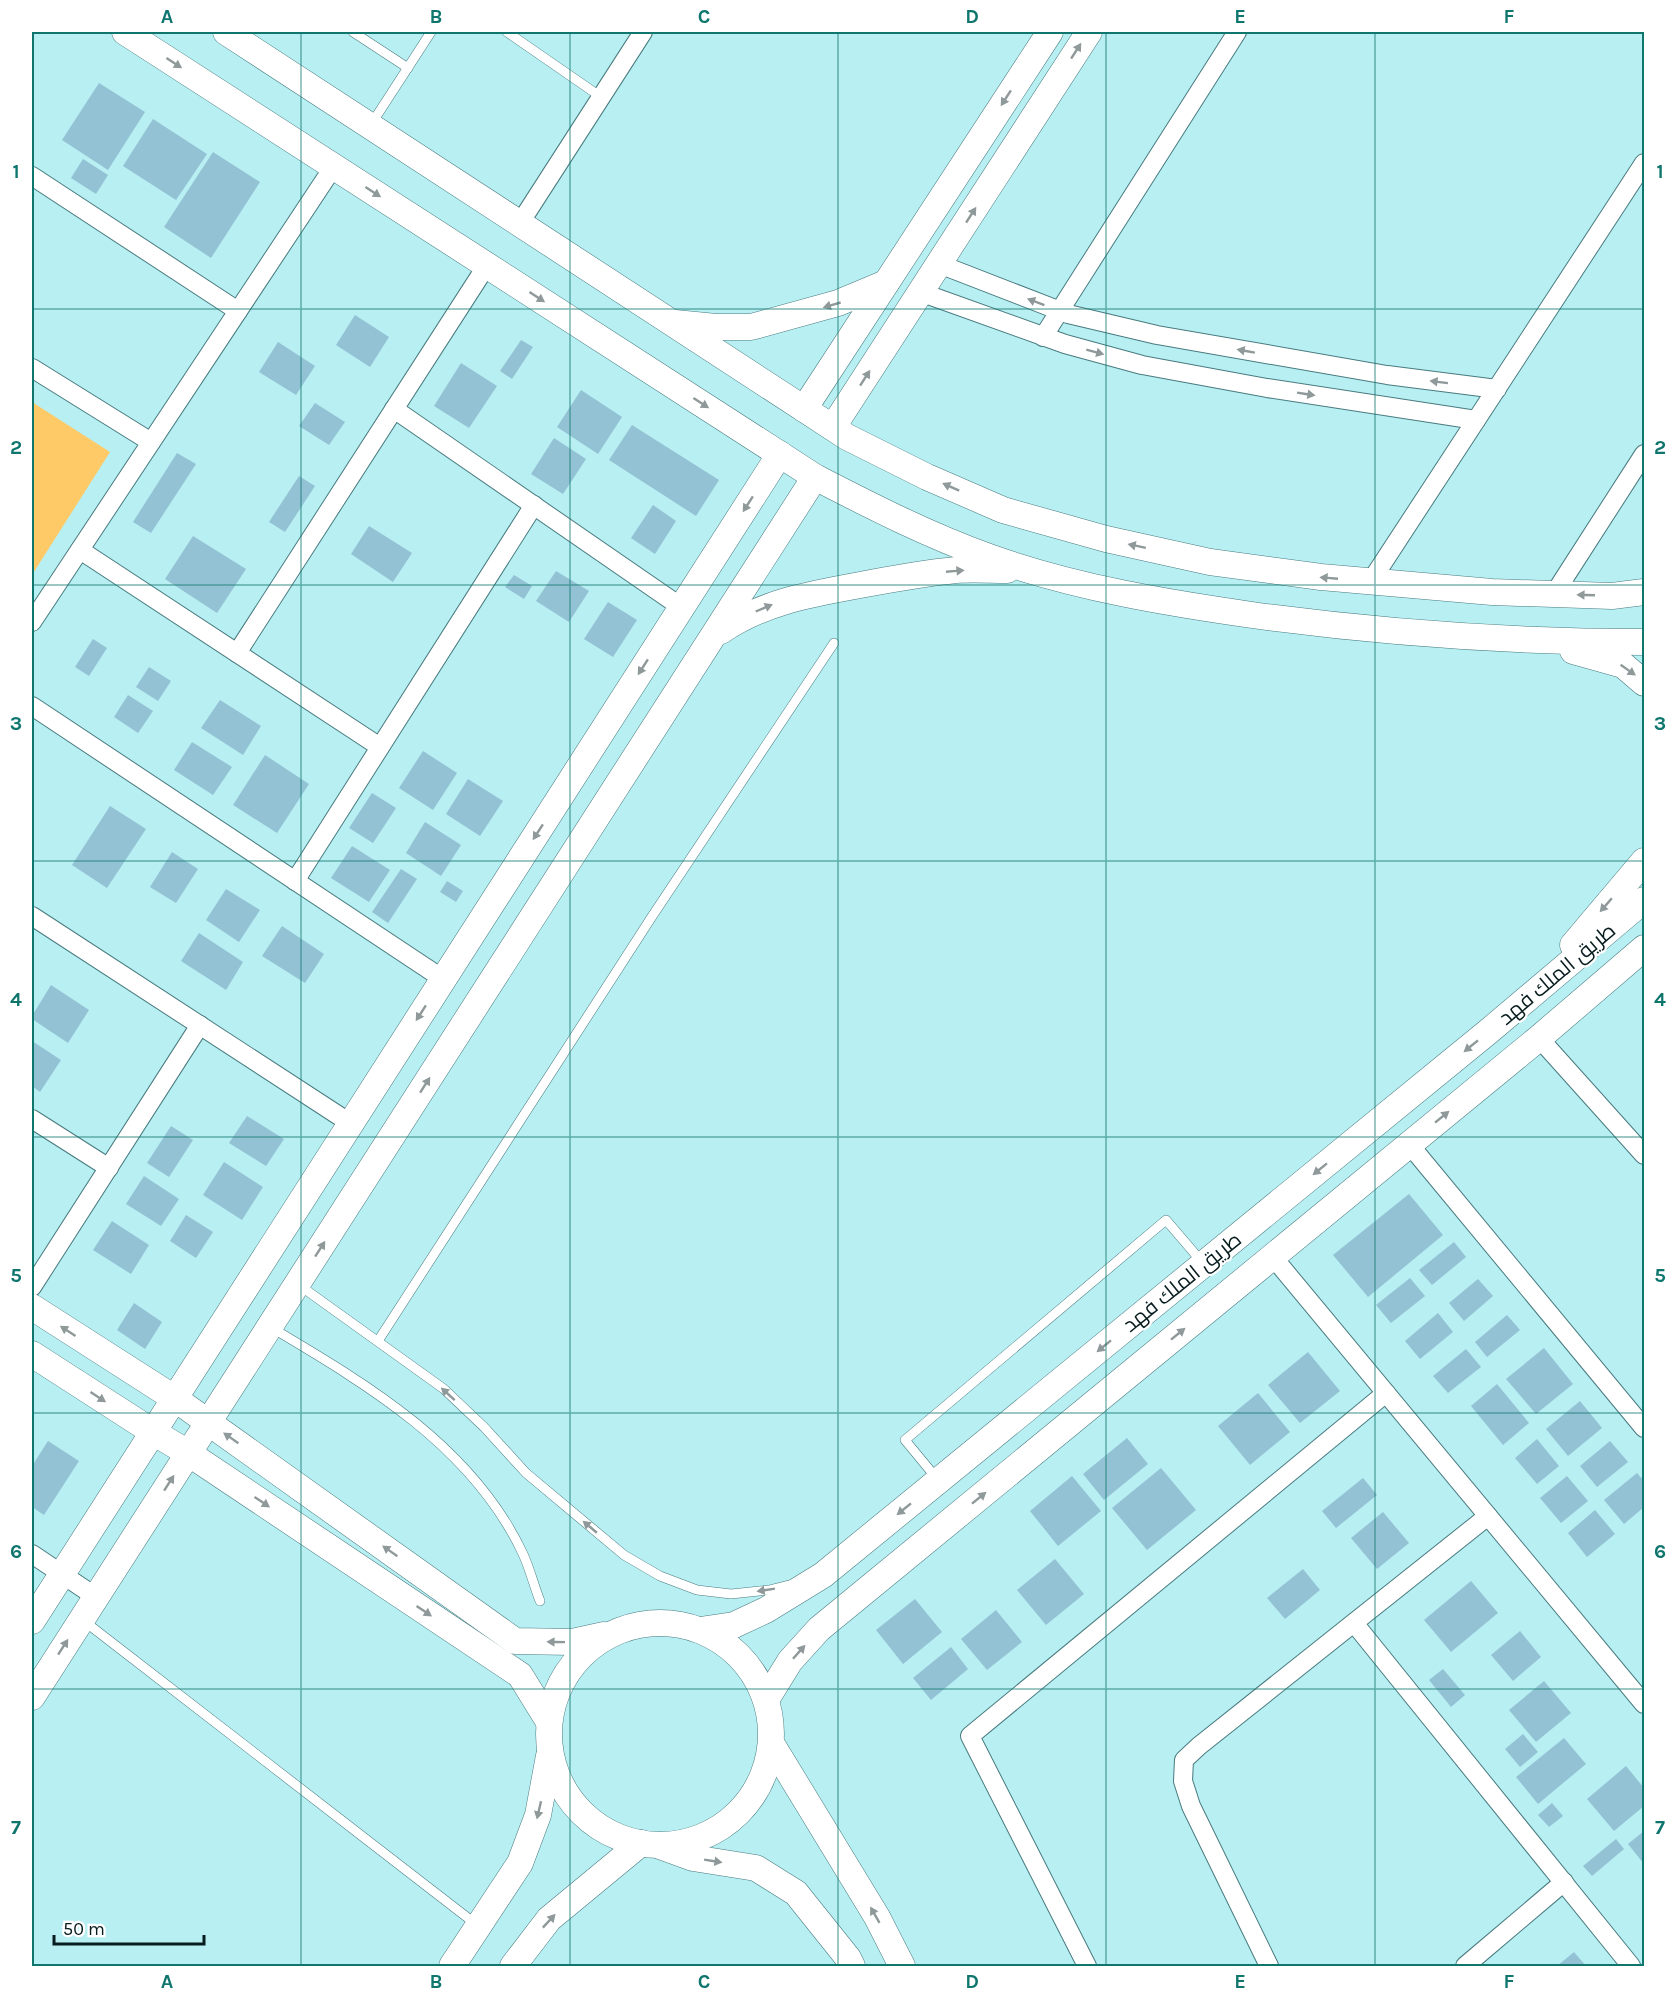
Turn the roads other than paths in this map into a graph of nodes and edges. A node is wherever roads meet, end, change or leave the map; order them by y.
1 (125, 32) edge
2 (226, 32) edge
3 (353, 32) edge
4 (431, 32) edge
5 (507, 32) edge
6 (643, 32) edge
7 (1050, 32) edge
8 (1089, 32) edge
9 (1237, 32) edge
10 (408, 68) junction
11 (601, 97) junction
12 (370, 125) junction
13 (1644, 163) edge
14 (333, 166) junction
15 (32, 176) edge
16 (520, 223) junction
17 (939, 264) junction
18 (487, 265) junction
19 (886, 283) junction
20 (920, 292) junction
21 (238, 311) junction
22 (1060, 311) junction
23 (672, 323) junction
24 (1044, 337) junction
25 (32, 368) edge
26 (1497, 389) junction
27 (394, 409) junction
28 (804, 409) junction
29 (1476, 420) junction
30 (833, 428) junction
31 (151, 442) junction
32 (780, 454) junction
33 (1644, 454) edge
34 (815, 477) junction
35 (534, 505) junction
36 (80, 550) junction
37 (1031, 570) junction
38 (1371, 581) junction
39 (1644, 592) edge
40 (1554, 594) junction
41 (681, 608) junction
42 (32, 622) edge
43 (713, 636) junction
44 (1532, 640) junction
45 (1644, 642) edge
46 (834, 643) dead end
47 (237, 653) junction
48 (1644, 683) edge
49 (32, 706) edge
50 (380, 747) junction
51 (1644, 861) edge
52 (295, 881) junction
53 (1644, 900) edge
54 (32, 916) edge
55 (1644, 948) edge
56 (443, 979) junction
57 (1525, 1001) junction
58 (200, 1025) junction
59 (1539, 1038) junction
60 (32, 1119) edge
61 (350, 1123) junction
62 (1409, 1144) junction
63 (1644, 1155) edge
64 (109, 1168) junction
65 (1273, 1257) junction
66 (1203, 1264) junction
67 (297, 1284) junction
68 (32, 1287) edge
69 (32, 1307) edge
70 (270, 1326) junction
71 (378, 1341) junction
72 (32, 1354) edge
73 (1386, 1393) junction
74 (174, 1398) junction
75 (208, 1422) junction
76 (1644, 1428) edge
77 (153, 1432) junction
78 (188, 1453) junction
79 (939, 1481) junction
80 (1488, 1516) junction
81 (32, 1554) edge
82 (830, 1569) junction
83 (61, 1574) junction
84 (864, 1593) junction
85 (96, 1597) junction
86 (540, 1601) dead end
87 (82, 1619) junction
88 (32, 1621) edge
89 (1354, 1623) junction
90 (700, 1630) junction
91 (614, 1633) junction
92 (32, 1697) edge
93 (766, 1700) junction
94 (1644, 1704) edge
95 (549, 1722) junction
96 (771, 1743) junction
97 (550, 1752) junction
98 (649, 1844) junction
99 (1564, 1882) junction
100 (478, 1926) junction
101 (452, 1966) edge
102 (513, 1966) edge
103 (852, 1966) edge
104 (902, 1966) edge
105 (1087, 1966) edge
106 (1269, 1966) edge
107 (1465, 1966) edge
108 (1631, 1966) edge

1 -> 14 street
2 - 12 street
3 - 10 lane
4 - 10 lane
5 - 11 lane
6 - 11 street
7 -> 19 street
17 -> 8 street
9 - 22 street
10 - 12 lane
11 - 16 street
12 - 16 street
13 - 26 street
14 -> 18 street
14 - 21 street
15 - 21 street
16 - 23 street
17 - 20 street
22 -> 17 street
18 - 27 street
18 -> 32 street
19 -> 23 street
19 - 28 street
20 - 24 street
30 -> 20 street
21 - 31 street
22 - 24 street
26 -> 22 street
23 - 28 street
24 -> 29 street
25 - 31 street
26 - 29 street
27 - 35 street
27 - 47 street
28 - 30 street
29 - 38 street
38 -> 30 street
31 - 36 street
32 - 34 street
32 -> 41 street
33 - 40 street
34 - 37 street
34 - 43 street
35 - 41 street
35 - 50 street
36 - 42 street
36 - 47 street
43 -> 37 street
37 - 44 street
38 - 40 street
39 -> 40 street
41 -> 56 street
67 -> 43 street
44 - 45 street
44 -> 48 street
46 - 71 lane
47 - 50 street
49 - 52 street
50 - 52 street
51 -> 57 street
52 - 56 street
53 - 57 street, طريق الملك فهد
54 - 58 street
55 - 59 street, طريق الملك فهد
56 -> 61 street
57 -> 66 street, طريق الملك فهد
58 - 61 street
58 - 64 street
62 -> 59 street, طريق الملك فهد
59 - 63 street
60 - 64 street
61 - 74 street
62 - 65 street, طريق الملك فهد
62 - 76 street
64 - 68 street
65 - 73 street
84 -> 65 street, طريق الملك فهد
66 -> 79 street, طريق الملك فهد
66 - 79 lane
67 - 70 street
67 - 71 lane
74 -> 69 street
70 - 75 street
70 - 86 lane
82 -> 71 lane
72 -> 77 street
73 - 80 street
73 - 105 street
74 - 75 street
74 - 77 street
75 - 78 street
91 -> 75 street
77 - 78 street
77 - 83 street
85 -> 78 street
78 -> 95 street
79 -> 82 street, طريق الملك فهد
80 - 89 street
80 - 94 street
81 - 83 street
82 - 84 street
82 - 90 street, طريق الملك فهد
83 - 85 street
83 - 88 street
93 -> 84 street, طريق الملك فهد
85 - 87 street
92 -> 87 street
87 - 100 lane
89 - 99 street
89 - 106 street
90 - 91 street
90 - 93 street
91 - 95 street
93 - 96 street
95 - 97 street
96 - 98 street
104 -> 96 street
97 - 98 street
97 -> 100 street
102 -> 98 street
98 -> 103 street
99 - 107 street
99 - 108 street
100 - 101 street

